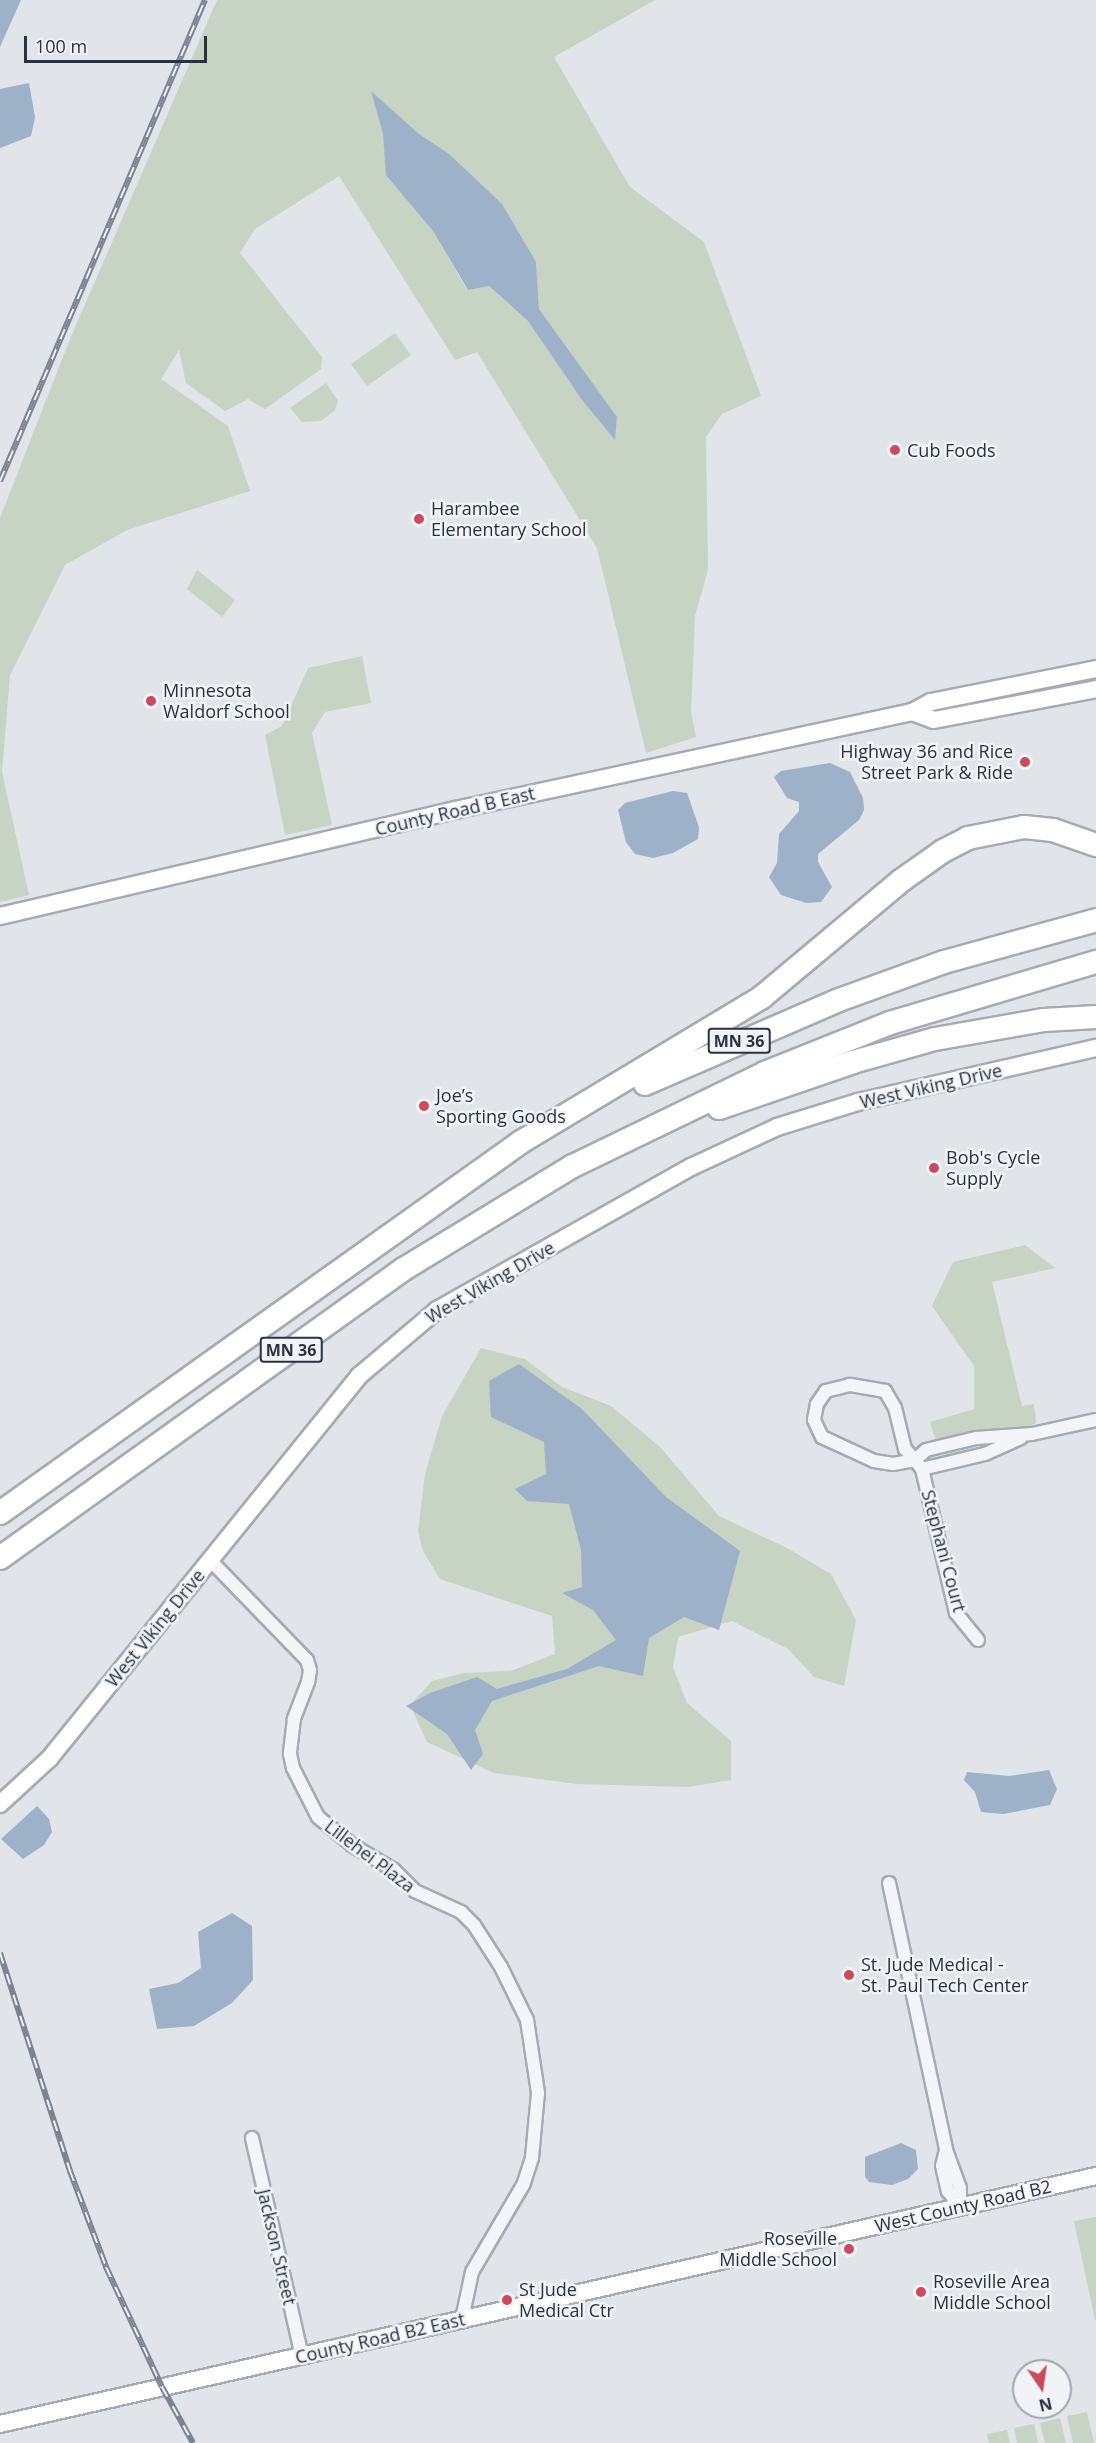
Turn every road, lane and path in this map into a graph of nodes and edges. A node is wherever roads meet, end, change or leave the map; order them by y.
1 (1096, 669) edge
2 (1096, 689) edge
3 (912, 712) junction
4 (1096, 845) edge
5 (0, 916) edge
6 (1096, 920) edge
7 (1096, 962) edge
8 (1096, 1017) edge
9 (1096, 1048) edge
10 (592, 1157) junction
11 (410, 1224) junction
12 (1096, 1420) edge
13 (1032, 1434) junction
14 (919, 1464) junction
15 (0, 1513) edge
16 (0, 1558) edge
17 (210, 1560) junction
18 (978, 1640) dead end
19 (0, 1804) edge
20 (889, 1883) dead end
21 (252, 2138) dead end
22 (1096, 2176) edge
23 (960, 2207) junction
24 (759, 2252) joint
25 (462, 2319) junction
26 (302, 2356) junction
27 (0, 2424) edge

1 - 3 street, County Road B East
2 - 3 street, County Road B East
3 - 5 street, County Road B East
4 - 11 highway
6 - 11 highway, MN 36
7 - 10 highway, MN 36
8 - 10 highway
9 - 17 street, West Viking Drive
10 - 16 highway, MN 36
11 - 15 highway, MN 36
12 - 13 street
13 - 14 street
13 - 14 street
14 - 14 street, Stephani Court
14 - 18 street, Stephani Court
17 - 19 street, West Viking Drive
17 - 25 street, Lillehei Plaza
20 - 23 street
21 - 26 street, Jackson Street
22 - 23 street, West County Road B2
23 - 24 street, West County Road B2
24 - 25 street, County Road B2 East
25 - 26 street, County Road B2 East
26 - 27 street, County Road B2 East

